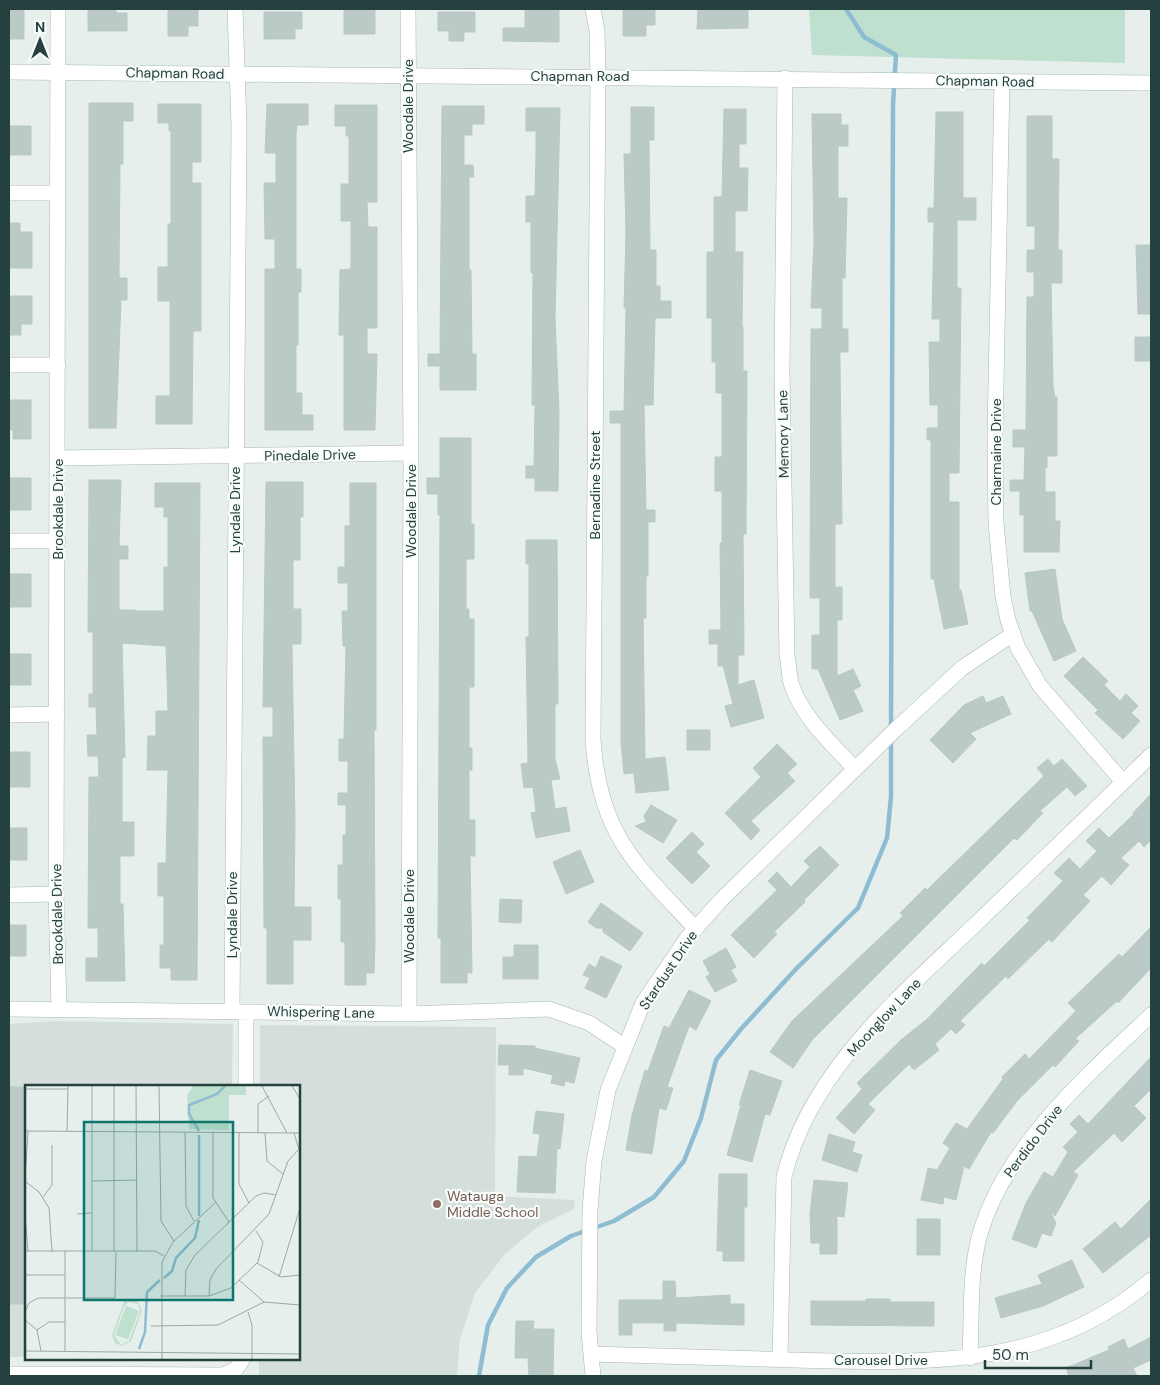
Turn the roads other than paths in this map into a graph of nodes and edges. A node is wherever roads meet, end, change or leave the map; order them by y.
1 (58, 9) edge
2 (235, 9) edge
3 (408, 9) edge
4 (593, 9) edge
5 (9, 72) edge
6 (58, 72) junction
7 (236, 73) junction
8 (408, 75) junction
9 (598, 76) junction
10 (785, 78) junction
11 (1002, 81) junction
12 (1151, 83) edge
13 (9, 193) edge
14 (58, 193) junction
15 (9, 365) edge
16 (58, 365) junction
17 (411, 453) junction
18 (235, 456) junction
19 (58, 458) junction
20 (9, 541) edge
21 (58, 541) junction
22 (1013, 634) junction
23 (57, 714) junction
24 (9, 715) edge
25 (1151, 755) edge
26 (854, 769) junction
27 (1123, 782) junction
28 (56, 894) junction
29 (9, 895) edge
30 (696, 929) junction
31 (9, 1009) edge
32 (59, 1009) junction
33 (239, 1012) junction
34 (409, 1014) junction
35 (1151, 1015) edge
36 (624, 1046) junction
37 (246, 1085) edge
38 (1151, 1280) edge
39 (591, 1354) junction
40 (970, 1358) junction
41 (780, 1359) junction
42 (240, 1364) edge
43 (9, 1374) edge
44 (593, 1376) edge

1 - 6 street, Brookdale Drive
2 - 7 street, Lyndale Drive
3 - 8 street, Woodale Drive
4 - 9 street, Bernadine Street
5 - 6 street, Chapman Road
6 - 7 street, Chapman Road
6 - 14 street, Brookdale Drive
7 - 8 street, Chapman Road
7 - 18 street, Lyndale Drive
8 - 9 street, Chapman Road
8 - 17 street, Woodale Drive
9 - 10 street, Chapman Road
9 - 30 street, Bernadine Street
10 - 11 street, Chapman Road
10 - 26 street, Memory Lane
11 - 12 street, Chapman Road
11 - 22 street, Charmaine Drive
13 - 14 street
14 - 16 street, Brookdale Drive
15 - 16 street
16 - 19 street, Brookdale Drive
17 - 18 street, Pinedale Drive
17 - 34 street, Woodale Drive
18 - 19 street, Pinedale Drive
18 - 33 street, Lyndale Drive
19 - 21 street, Brookdale Drive
20 - 21 street
21 - 23 street, Brookdale Drive
22 - 26 street, Stardust Drive
22 - 27 street, Charmaine Drive
23 - 24 street
23 - 28 street, Brookdale Drive
25 - 27 street, Moonglow Lane
26 - 30 street, Stardust Drive
27 - 41 street, Moonglow Lane
28 - 29 street
28 - 32 street, Brookdale Drive
30 - 36 street, Stardust Drive
31 - 32 street, Whispering Lane
32 - 33 street, Whispering Lane
33 - 34 street, Whispering Lane
33 - 37 street, Lyndale Drive
34 - 36 street, Whispering Lane
35 - 40 street, Perdido Drive
36 - 39 street, Stardust Drive
38 - 40 street, Carousel Drive
39 - 41 street, Carousel Drive
39 - 44 street, Stardust Drive
40 - 41 street, Carousel Drive
42 - 43 street

